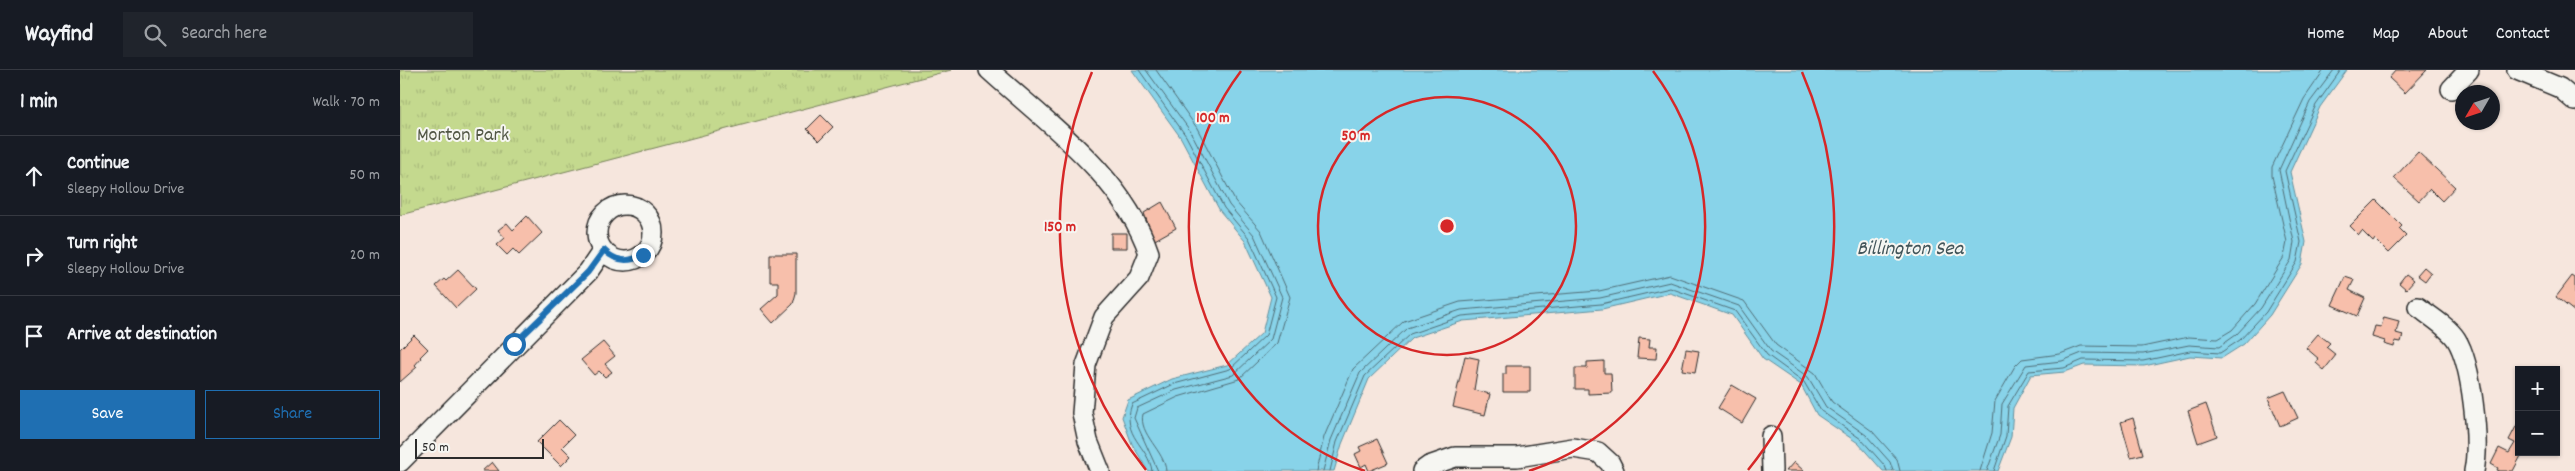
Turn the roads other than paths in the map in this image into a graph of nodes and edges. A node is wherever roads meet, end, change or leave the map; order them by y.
1 (989, 70) edge
2 (2469, 70) edge
3 (2516, 70) edge
4 (2451, 89) dead end
5 (2575, 101) edge
6 (604, 250) dead end
7 (2418, 308) dead end
8 (1771, 436) dead end
9 (400, 462) edge
10 (1100, 471) edge
11 (1422, 471) edge
12 (1614, 471) edge
13 (1772, 471) edge
14 (2474, 471) edge

1 - 10 street
2 - 4 street
3 - 5 street
6 - 9 street
7 - 14 street
8 - 13 street
11 - 12 street

